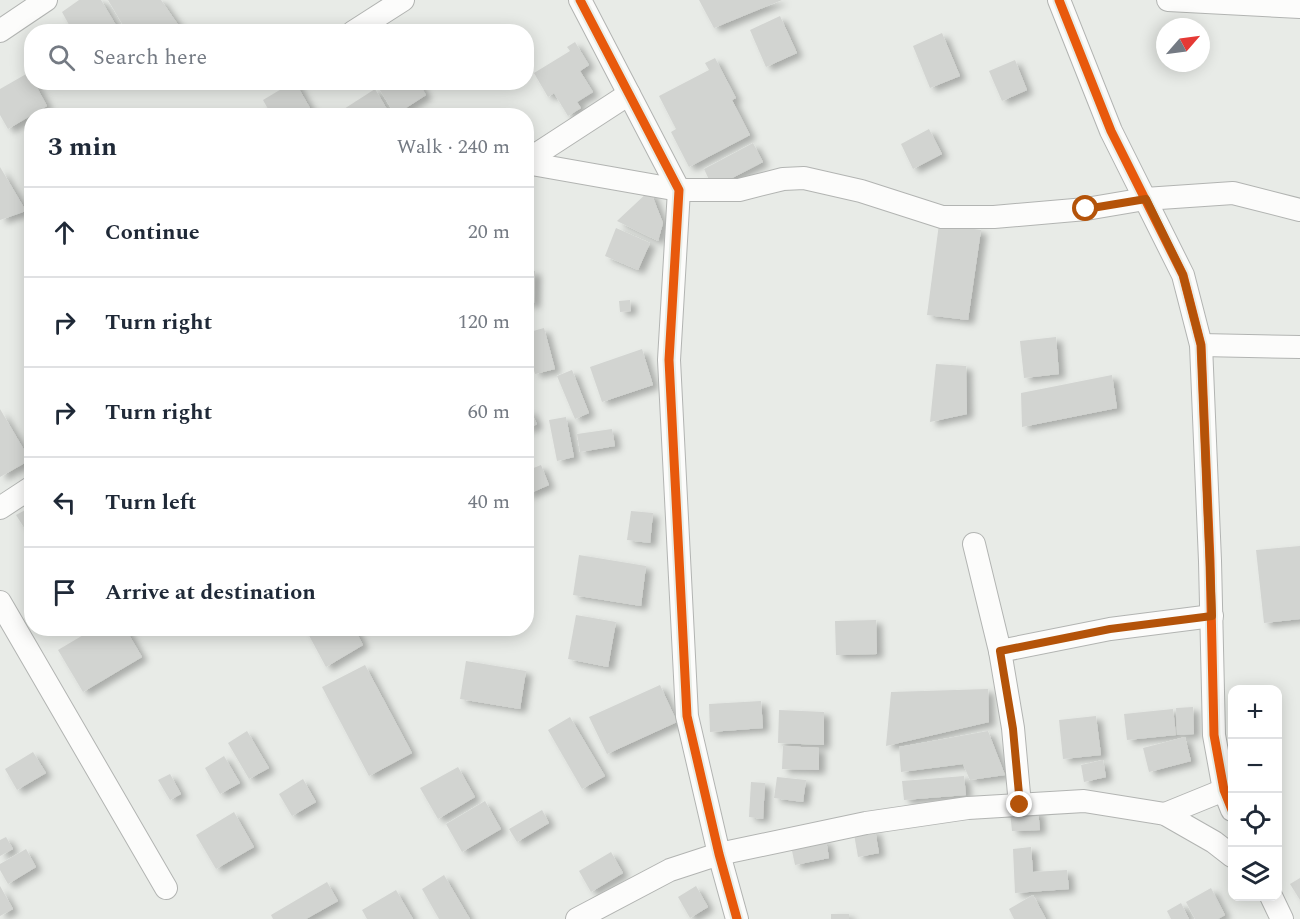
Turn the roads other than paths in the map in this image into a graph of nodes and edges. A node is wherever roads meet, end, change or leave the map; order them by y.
1 (46, 0) edge
2 (403, 0) edge
3 (580, 0) edge
4 (1059, 0) edge
5 (1168, 0) edge
6 (1300, 6) edge
7 (366, 24) edge
8 (0, 31) edge
9 (629, 94) junction
10 (534, 157) edge
11 (534, 163) edge
12 (679, 190) junction
13 (1146, 199) junction
14 (1300, 210) edge
15 (1201, 345) junction
16 (1300, 347) edge
17 (24, 492) edge
18 (0, 508) edge
19 (974, 544) dead end
20 (0, 602) edge
21 (1212, 616) junction
22 (1000, 651) junction
23 (1224, 790) junction
24 (1228, 799) edge
25 (1020, 805) junction
26 (1165, 814) junction
27 (1228, 852) edge
28 (719, 854) junction
29 (166, 888) dead end
30 (1273, 901) edge
31 (577, 919) edge
32 (737, 919) edge
33 (1282, 919) edge

1 - 8 street
2 - 7 street
3 - 9 street
4 - 13 street
5 - 6 street
9 - 10 street
9 - 12 street
11 - 12 street
12 - 13 street
12 - 28 street
13 - 14 street
13 - 15 street
15 - 16 street
15 - 21 street
17 - 18 street
19 - 22 street
20 - 29 street
21 - 22 street
21 - 23 street
22 - 25 street
23 - 24 street
23 - 26 street
25 - 26 street
25 - 28 street
26 - 27 street
28 - 31 street
28 - 32 street
30 - 33 street

